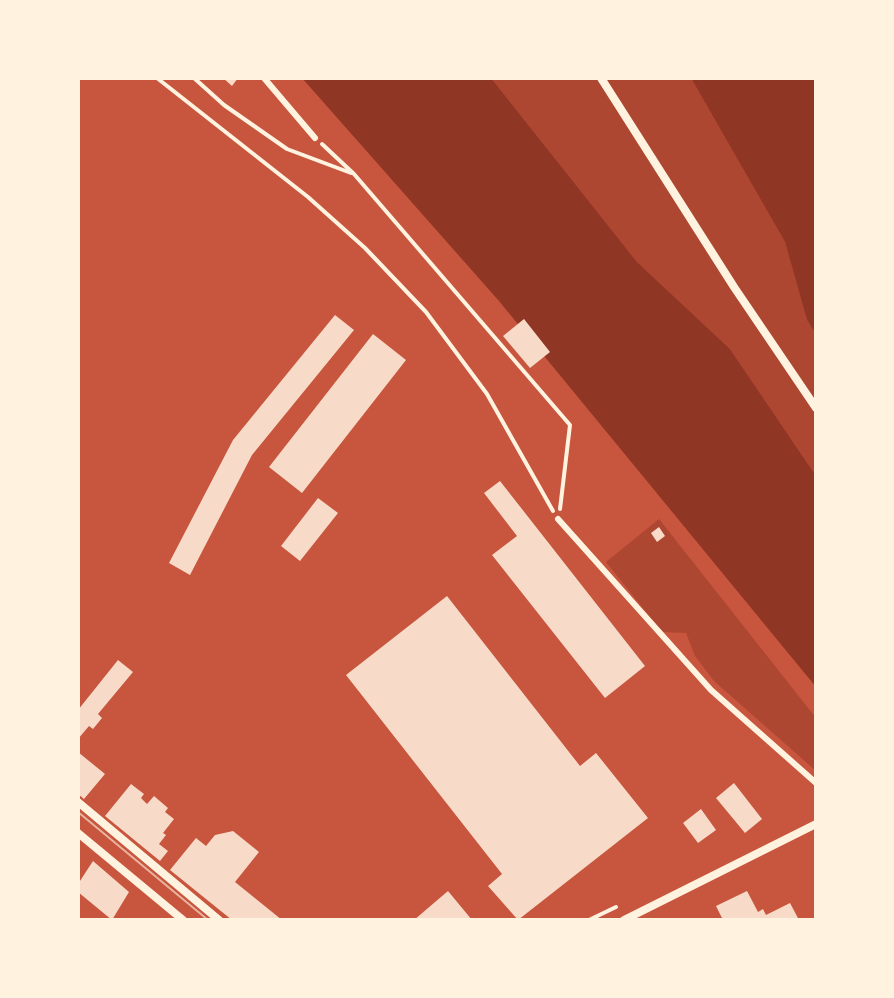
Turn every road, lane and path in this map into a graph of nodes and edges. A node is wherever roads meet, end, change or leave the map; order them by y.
1 (157, 78) edge
2 (194, 78) edge
3 (264, 78) edge
4 (601, 78) edge
5 (315, 138) joint
6 (354, 174) junction
7 (816, 408) edge
8 (558, 519) junction
9 (816, 783) edge
10 (78, 802) edge
11 (816, 824) edge
12 (78, 833) edge
13 (183, 920) edge
14 (219, 920) edge
15 (624, 920) edge

1 - 8 path
2 - 6 path
3 - 5 lane
4 - 7 street
5 - 6 path
6 - 8 path
8 - 9 lane
10 - 14 street
11 - 15 street
12 - 13 street

